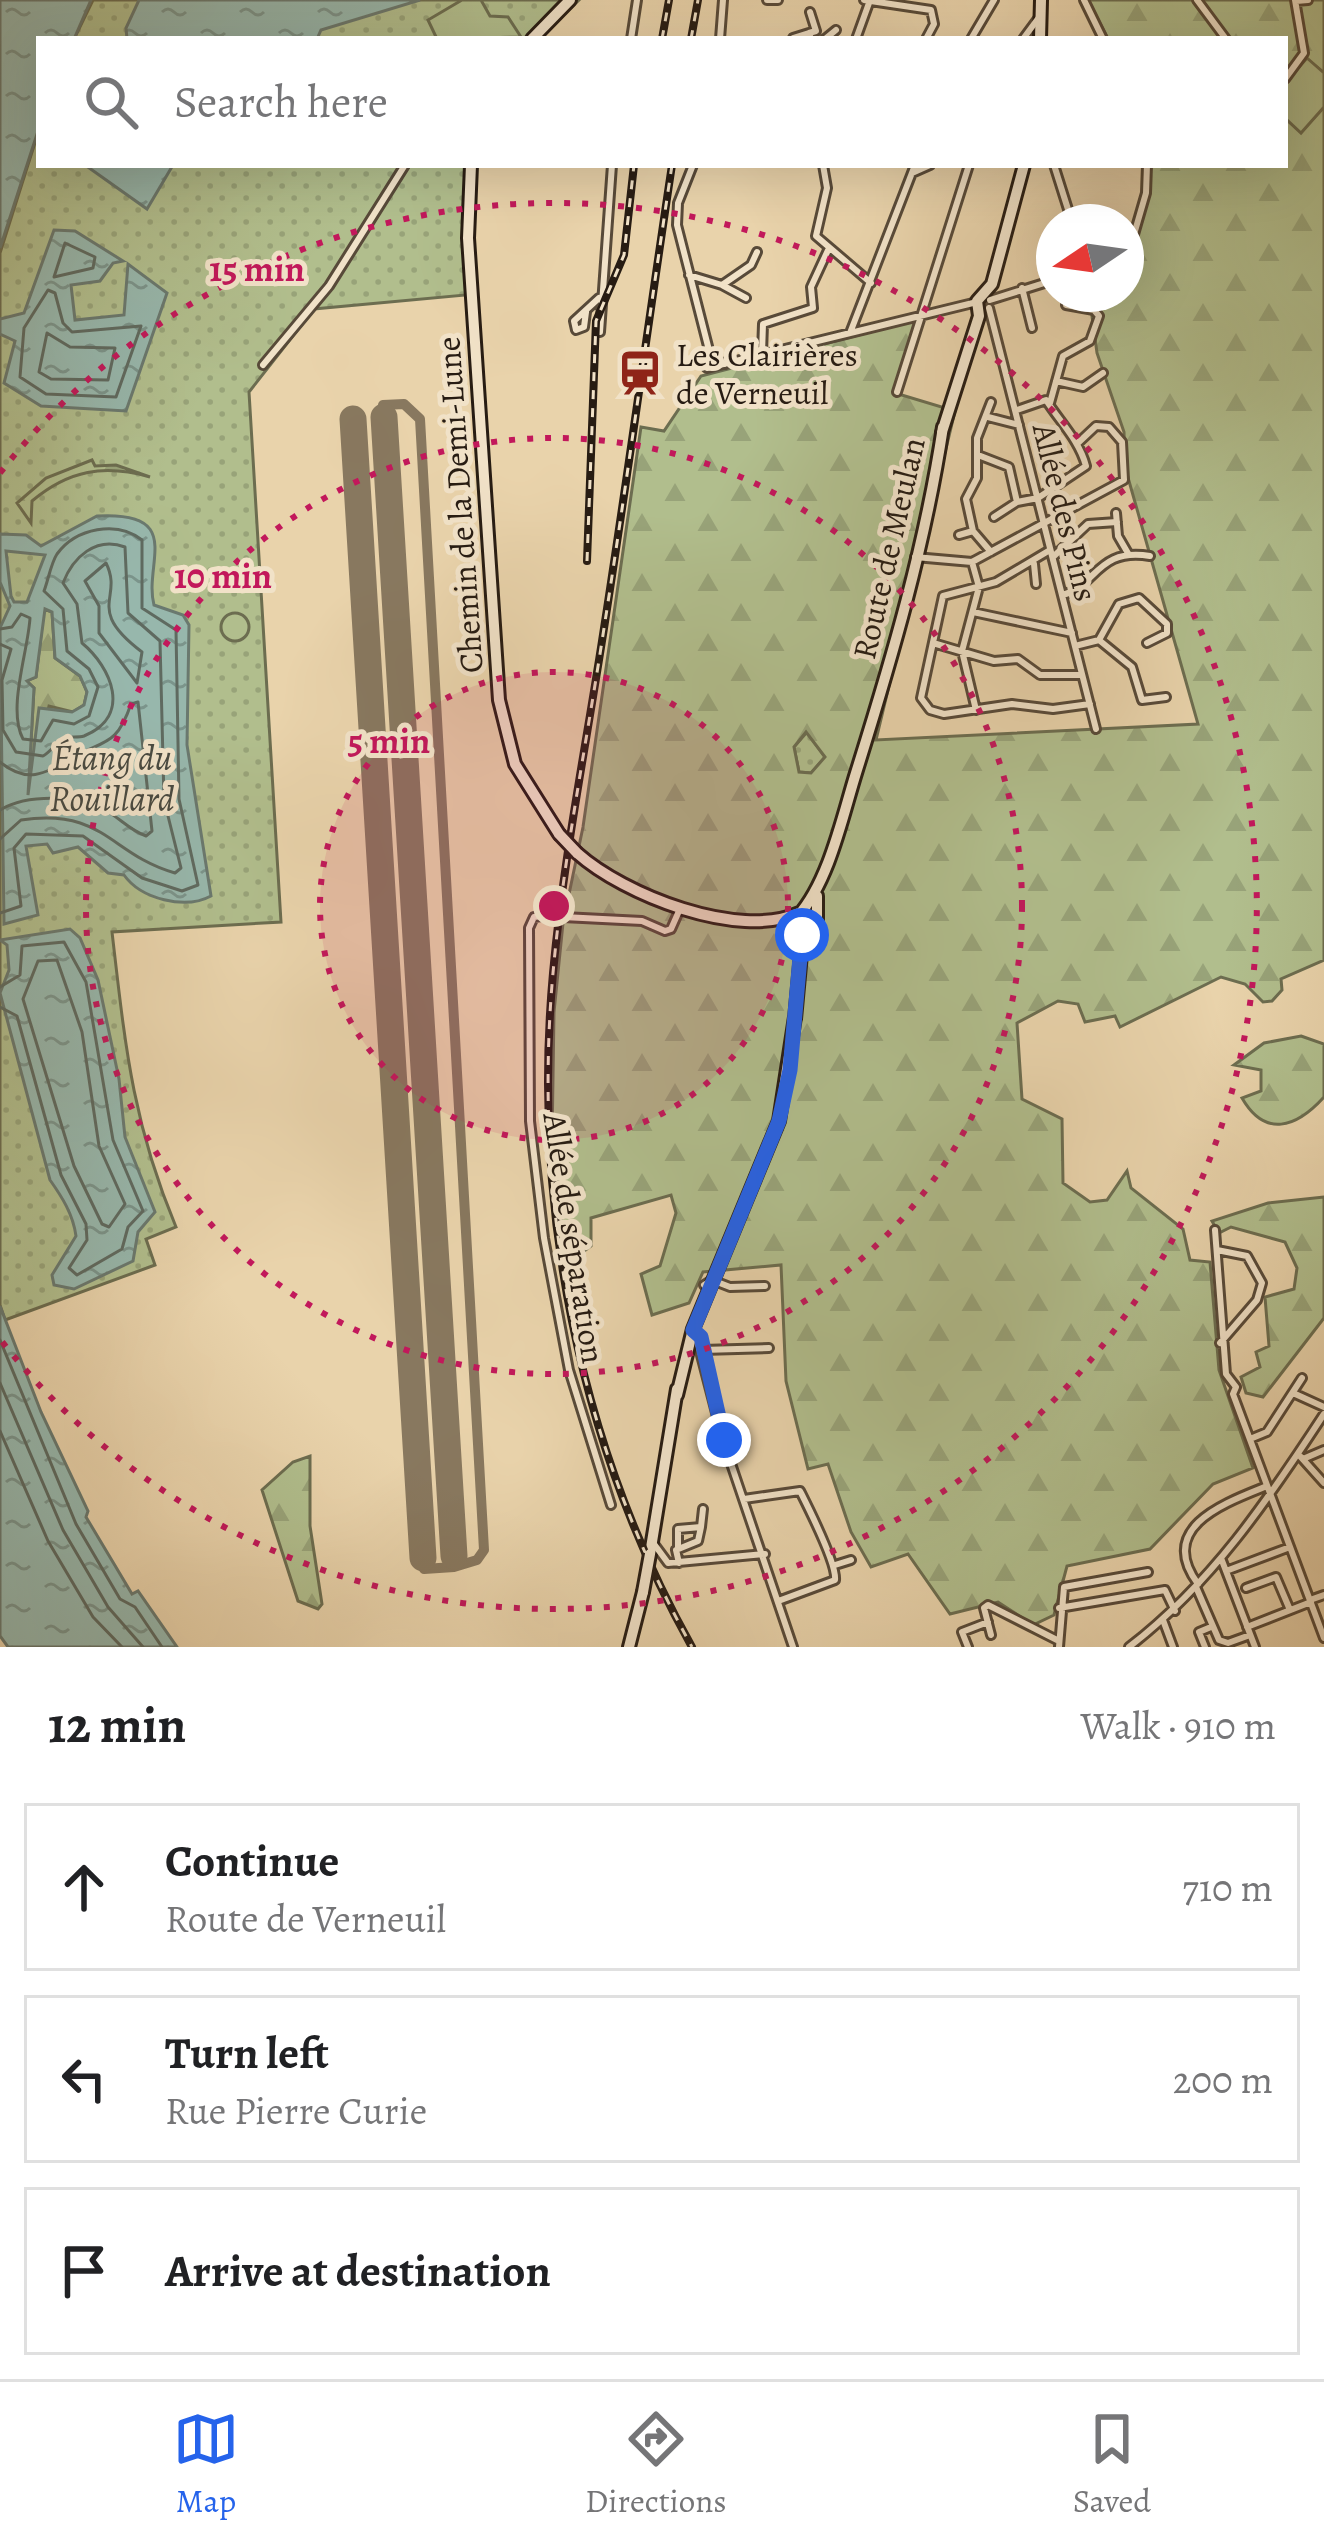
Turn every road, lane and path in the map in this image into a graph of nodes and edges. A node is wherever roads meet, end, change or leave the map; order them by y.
1 (570, 0) edge
2 (637, 0) edge
3 (723, 0) edge
4 (766, 0) edge
5 (778, 0) edge
6 (927, 0) edge
7 (994, 0) edge
8 (1043, 0) edge
9 (1084, 0) edge
10 (1197, 0) edge
11 (1295, 0) edge
12 (1308, 0) edge
13 (868, 1) edge
14 (931, 10) junction
15 (810, 12) dead end
16 (1042, 16) junction
17 (836, 30) dead end
18 (535, 36) edge
19 (631, 36) edge
20 (720, 36) edge
21 (810, 36) edge
22 (829, 36) edge
23 (857, 36) edge
24 (928, 36) edge
25 (973, 36) edge
26 (1025, 36) edge
27 (1041, 36) edge
28 (1102, 36) edge
29 (1224, 36) edge
30 (1288, 75) edge
31 (403, 168) edge
32 (472, 168) edge
33 (612, 168) edge
34 (692, 168) edge
35 (823, 168) edge
36 (968, 168) edge
37 (1025, 168) edge
38 (1058, 168) edge
39 (1147, 168) edge
40 (913, 169) edge
41 (1068, 204) edge
42 (1143, 204) edge
43 (829, 248) junction
44 (757, 252) dead end
45 (689, 275) junction
46 (871, 283) junction
47 (1036, 284) edge
48 (722, 285) junction
49 (1022, 288) junction
50 (601, 295) junction
51 (988, 297) junction
52 (746, 298) dead end
53 (586, 312) dead end
54 (1096, 312) edge
55 (919, 314) junction
56 (1032, 328) dead end
57 (600, 332) dead end
58 (850, 333) junction
59 (763, 355) junction
60 (263, 365) dead end
61 (1103, 373) dead end
62 (1057, 381) junction
63 (897, 392) dead end
64 (992, 402) dead end
65 (1050, 404) junction
66 (1016, 410) junction
67 (988, 418) junction
68 (1019, 425) junction
69 (1079, 442) junction
70 (978, 455) junction
71 (1038, 498) junction
72 (1017, 502) junction
73 (994, 517) dead end
74 (1045, 524) junction
75 (973, 531) junction
76 (958, 535) dead end
77 (992, 552) junction
78 (1052, 553) junction
79 (1129, 555) junction
80 (919, 556) junction
81 (1150, 556) dead end
82 (972, 562) junction
83 (1034, 564) junction
84 (1036, 584) dead end
85 (979, 587) junction
86 (1062, 595) junction
87 (973, 612) junction
88 (1017, 623) junction
89 (1072, 633) junction
90 (1017, 634) dead end
91 (1099, 640) junction
92 (933, 643) junction
93 (1147, 643) dead end
94 (1075, 646) junction
95 (962, 652) junction
96 (1082, 674) junction
97 (1166, 697) dead end
98 (1090, 704) junction
99 (976, 710) junction
100 (1096, 729) dead end
101 (680, 910) junction
102 (805, 919) junction
103 (1212, 1230) dead end
104 (1217, 1250) junction
105 (708, 1283) junction
106 (765, 1286) dead end
107 (689, 1336) junction
108 (1220, 1342) junction
109 (769, 1348) dead end
110 (702, 1349) junction
111 (1302, 1378) dead end
112 (1293, 1393) junction
113 (1324, 1410) edge
114 (1250, 1439) junction
115 (1324, 1450) edge
116 (1301, 1456) junction
117 (1324, 1483) edge
118 (1269, 1491) junction
119 (744, 1499) junction
120 (611, 1505) dead end
121 (703, 1509) dead end
122 (701, 1527) junction
123 (651, 1547) junction
124 (1290, 1547) junction
125 (678, 1549) junction
126 (765, 1554) junction
127 (1221, 1558) junction
128 (850, 1560) dead end
129 (679, 1563) junction
130 (835, 1565) junction
131 (1226, 1571) junction
132 (1148, 1573) dead end
133 (1197, 1586) junction
134 (1246, 1588) dead end
135 (1324, 1595) edge
136 (781, 1600) junction
137 (1311, 1601) junction
138 (1059, 1608) junction
139 (1290, 1610) junction
140 (1175, 1611) junction
141 (1163, 1620) junction
142 (988, 1622) junction
143 (1211, 1628) junction
144 (1249, 1631) junction
145 (991, 1635) dead end
146 (1324, 1638) edge
147 (1058, 1643) edge
148 (1141, 1643) edge
149 (1224, 1645) edge
150 (629, 1646) edge
151 (793, 1647) edge
152 (968, 1647) edge
153 (1129, 1647) edge
154 (1173, 1647) edge
155 (1205, 1647) edge
156 (1255, 1647) edge

1 - 18 main road
2 - 19 street
3 - 20 street
4 - 5 street
6 - 14 street
7 - 25 street
8 - 16 main road
9 - 28 street
10 - 29 street
11 - 12 street
11 - 30 street
13 - 14 street
13 - 23 street
14 - 24 street
15 - 21 street
16 - 26 street
16 - 27 main road
17 - 22 street
31 - 60 street
32 - 101 main road, Chemin de la Demi-Lune, bridge
33 - 50 street
34 - 45 street
35 - 43 street
36 - 55 street
37 - 51 main road, Route de Meulan
38 - 41 street
39 - 42 street
40 - 46 street
43 - 46 street
43 - 59 street
44 - 48 street
45 - 48 street
45 - 59 street
46 - 58 street
47 - 49 street
48 - 52 street
49 - 51 street
49 - 56 street
50 - 53 street
50 - 57 street
51 - 55 street
51 - 66 street, Allée des Pins
51 - 80 main road, Route de Meulan
54 - 62 street
55 - 58 street
55 - 63 street
58 - 59 street
61 - 62 street
62 - 65 street
64 - 67 street
65 - 66 street
65 - 69 street
66 - 68 street, Allée des Pins
67 - 68 street
67 - 70 street
68 - 71 street, Allée des Pins
69 - 71 street
69 - 74 street
70 - 72 street
70 - 75 street
71 - 72 street
71 - 74 street, Allée des Pins
72 - 73 street
74 - 77 street
74 - 78 street, Allée des Pins
75 - 76 street
75 - 77 street
77 - 82 street
78 - 79 street
78 - 83 street
78 - 86 street, Allée des Pins
79 - 81 street
79 - 86 street
80 - 82 street
80 - 102 main road, Route de Meulan
82 - 85 street
83 - 84 street
83 - 85 street
85 - 87 street
85 - 92 street
86 - 89 street, Allée des Pins
87 - 88 street
87 - 95 street
88 - 89 street
88 - 90 street
89 - 94 street, Allée des Pins
91 - 93 street
91 - 94 street
91 - 97 street
92 - 95 street
92 - 99 street
94 - 96 street, Allée des Pins
95 - 96 street
95 - 99 street
96 - 98 street, Allée des Pins
98 - 99 street
98 - 100 street, Allée des Pins
101 - 102 main road
101 - 120 street, Allée de séparation, bridge
102 - 105 main road, Route de Meulan
103 - 104 street
104 - 108 street
104 - 108 street
105 - 106 street
105 - 107 main road, Route de Meulan
107 - 110 street
107 - 110 street
107 - 123 main road, Route de Meulan
108 - 114 street
109 - 110 street
110 - 119 street
111 - 112 street
112 - 113 street
112 - 114 street
113 - 116 street
114 - 118 street
115 - 116 street
116 - 117 street
116 - 118 street
118 - 124 street
118 - 127 street
118 - 133 street
119 - 126 street
119 - 130 street
121 - 122 street
122 - 125 street
122 - 125 street
123 - 129 street
123 - 150 main road, Route de Meulan, bridge
124 - 131 street
124 - 137 street
125 - 129 street
126 - 129 street
126 - 136 street
127 - 131 street
127 - 133 street
128 - 130 street
130 - 136 street
131 - 144 street
132 - 138 street
133 - 140 street
133 - 143 street
134 - 139 street
135 - 137 street
136 - 151 street
137 - 139 street
137 - 146 street
138 - 140 street
138 - 147 street
139 - 144 street
140 - 141 street
141 - 148 street
141 - 154 street
142 - 145 street
142 - 147 street
142 - 152 street
143 - 149 street
143 - 155 street
144 - 149 street
144 - 156 street
148 - 153 street

